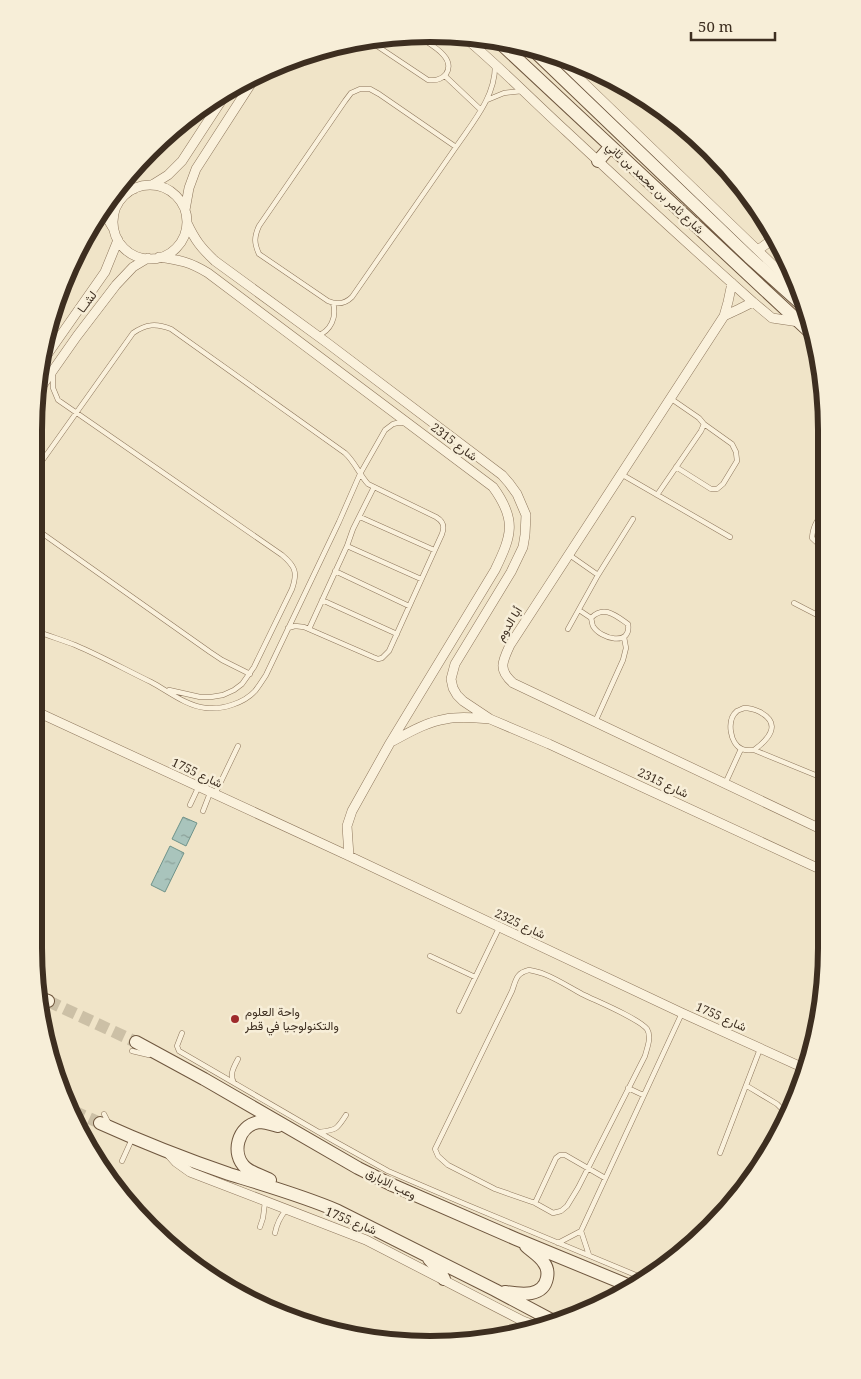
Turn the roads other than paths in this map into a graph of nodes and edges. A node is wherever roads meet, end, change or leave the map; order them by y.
1 (426, 42) edge
2 (474, 45) edge
3 (378, 46) edge
4 (507, 50) edge
5 (542, 59) edge
6 (495, 63) junction
7 (569, 68) edge
8 (445, 76) junction
9 (248, 89) edge
10 (523, 91) junction
11 (487, 100) junction
12 (218, 106) edge
13 (481, 110) junction
14 (456, 147) junction
15 (610, 147) junction
16 (598, 161) junction
17 (152, 185) junction
18 (128, 188) edge
19 (134, 189) junction
20 (185, 210) junction
21 (107, 217) edge
22 (187, 223) junction
23 (114, 230) junction
24 (118, 240) junction
25 (769, 242) edge
26 (758, 250) junction
27 (159, 257) junction
28 (148, 258) junction
29 (787, 279) edge
30 (732, 283) junction
31 (795, 299) edge
32 (753, 302) junction
33 (333, 303) junction
34 (724, 316) junction
35 (800, 322) junction
36 (804, 326) edge
37 (316, 336) junction
38 (52, 349) edge
39 (53, 369) junction
40 (46, 379) edge
41 (670, 398) junction
42 (76, 412) junction
43 (406, 423) junction
44 (704, 424) junction
45 (42, 461) edge
46 (676, 467) junction
47 (360, 474) junction
48 (621, 474) junction
49 (374, 487) junction
50 (657, 495) junction
51 (360, 517) junction
52 (818, 518) edge
53 (633, 519) dead end
54 (42, 533) edge
55 (730, 538) dead end
56 (818, 544) edge
57 (347, 546) junction
58 (434, 550) junction
59 (568, 554) junction
60 (335, 571) junction
61 (598, 574) junction
62 (422, 579) junction
63 (322, 600) junction
64 (794, 604) dead end
65 (409, 606) junction
66 (579, 610) junction
67 (818, 615) edge
68 (591, 618) junction
69 (288, 628) junction
70 (309, 629) junction
71 (568, 629) dead end
72 (42, 633) edge
73 (397, 634) junction
74 (624, 637) junction
75 (250, 674) junction
76 (163, 688) junction
77 (42, 714) edge
78 (490, 719) junction
79 (595, 722) junction
80 (390, 743) junction
81 (238, 746) dead end
82 (741, 749) junction
83 (754, 750) junction
84 (818, 776) edge
85 (725, 784) junction
86 (198, 788) junction
87 (212, 794) junction
88 (190, 805) dead end
89 (203, 811) dead end
90 (818, 828) edge
91 (349, 856) junction
92 (818, 868) edge
93 (499, 928) junction
94 (430, 956) dead end
95 (475, 977) junction
96 (459, 1011) dead end
97 (682, 1013) junction
98 (182, 1033) dead end
99 (134, 1046) tunnel mouth
100 (760, 1049) junction
101 (238, 1059) dead end
102 (800, 1066) edge
103 (234, 1084) junction
104 (747, 1086) junction
105 (628, 1088) junction
106 (644, 1095) junction
107 (783, 1110) edge
108 (346, 1115) dead end
109 (105, 1122) tunnel mouth
110 (318, 1132) junction
111 (299, 1134) junction
112 (132, 1138) junction
113 (167, 1151) junction
114 (720, 1153) dead end
115 (122, 1161) dead end
116 (588, 1168) junction
117 (605, 1178) junction
118 (265, 1200) junction
119 (318, 1202) junction
120 (535, 1203) junction
121 (287, 1209) junction
122 (260, 1226) dead end
123 (581, 1231) junction
124 (275, 1233) dead end
125 (516, 1239) junction
126 (558, 1243) junction
127 (423, 1254) junction
128 (589, 1255) junction
129 (638, 1276) edge
130 (444, 1279) junction
131 (625, 1284) edge
132 (495, 1290) junction
133 (548, 1318) edge
134 (525, 1324) edge

1 - 8 lane
2 - 6 street
3 - 8 lane
4 - 15 street, شارع ثامر بن محمد بن ثاني
5 - 31 street, شارع ثامر بن محمد بن ثاني
6 - 10 street
6 - 11 lane
7 - 26 street
8 - 13 lane
9 - 20 street
10 - 11 lane
10 - 16 street
11 - 13 lane
12 - 17 street
13 - 14 lane
14 - 33 lane
14 - 33 lane
15 - 16 street
15 - 35 street, شارع ثامر بن محمد بن ثاني
16 - 30 street
17 - 19 street
17 - 20 street
18 - 19 street
19 - 23 street
20 - 22 street
21 - 23 street
22 - 27 street
22 - 37 street, شارع 2315
23 - 24 street
24 - 28 street
24 - 38 street, لشــا
25 - 26 street
26 - 29 street
27 - 28 street
27 - 43 street, شارع 2315
28 - 39 street, لشــا
30 - 32 street
30 - 34 street, أبا الدوم
32 - 34 street
32 - 35 street
33 - 37 lane
34 - 41 street, أبا الدوم
35 - 36 street, شارع ثامر بن محمد بن ثاني
37 - 78 street, شارع 2315
39 - 40 street, لشــا
39 - 42 lane
41 - 44 lane
41 - 48 street, أبا الدوم
42 - 45 lane
42 - 47 lane
42 - 75 lane
43 - 47 lane
43 - 80 street, شارع 2315
44 - 46 lane
44 - 46 lane
46 - 50 lane
47 - 49 lane
47 - 69 lane
48 - 50 lane
48 - 59 street, أبا الدوم
49 - 51 lane
49 - 58 lane
50 - 55 lane
51 - 57 lane
51 - 58 lane
52 - 56 lane
53 - 61 lane
54 - 75 lane
57 - 60 lane
57 - 62 lane
58 - 62 lane
59 - 61 lane
59 - 79 street, أبا الدوم
60 - 63 lane
60 - 65 lane
61 - 66 lane
62 - 65 lane
63 - 70 lane
63 - 73 lane
64 - 67 lane
65 - 73 lane
66 - 68 lane
66 - 71 lane
68 - 74 lane
68 - 74 lane
69 - 70 lane
69 - 76 lane
70 - 73 lane
72 - 76 lane
74 - 79 lane
75 - 76 lane
77 - 86 street, شارع 1755
78 - 80 street, شارع 2315
78 - 92 street, شارع 2315
79 - 85 street, أبا الدوم
80 - 91 street, شارع 2315
81 - 87 lane
82 - 83 lane
82 - 83 lane
82 - 85 lane
83 - 84 lane
85 - 90 street, أبا الدوم
86 - 87 street, شارع 1755
86 - 88 lane
87 - 89 lane
87 - 91 street, شارع 1755
91 - 93 street, شارع 2325
93 - 95 lane
93 - 97 street, شارع 2325
94 - 95 lane
95 - 96 lane
97 - 100 street, شارع 1755
97 - 106 lane, شارع 1755
98 - 103 lane
99 - 111 street, وعب الابارق
100 - 102 street, شارع 1755
100 - 104 lane
101 - 103 lane
103 - 110 lane
104 - 107 lane
104 - 114 lane
105 - 106 lane
105 - 116 lane
105 - 120 lane
106 - 117 lane, شارع 1755
108 - 110 lane
109 - 112 street
110 - 126 lane
111 - 119 street
111 - 125 street, وعب الابارق
112 - 113 street
112 - 115 lane
113 - 118 street, شارع 1755
113 - 119 street
116 - 117 lane
116 - 120 lane
116 - 120 lane
117 - 123 lane, شارع 1755
118 - 121 street, شارع 1755
118 - 122 lane
119 - 127 street
121 - 124 lane
121 - 130 street, شارع 1755
123 - 126 lane
123 - 128 lane
125 - 131 street, وعب الابارق
125 - 132 street
126 - 128 lane
127 - 130 street
127 - 132 street
128 - 129 lane
130 - 134 street, شارع 1755
132 - 133 street

